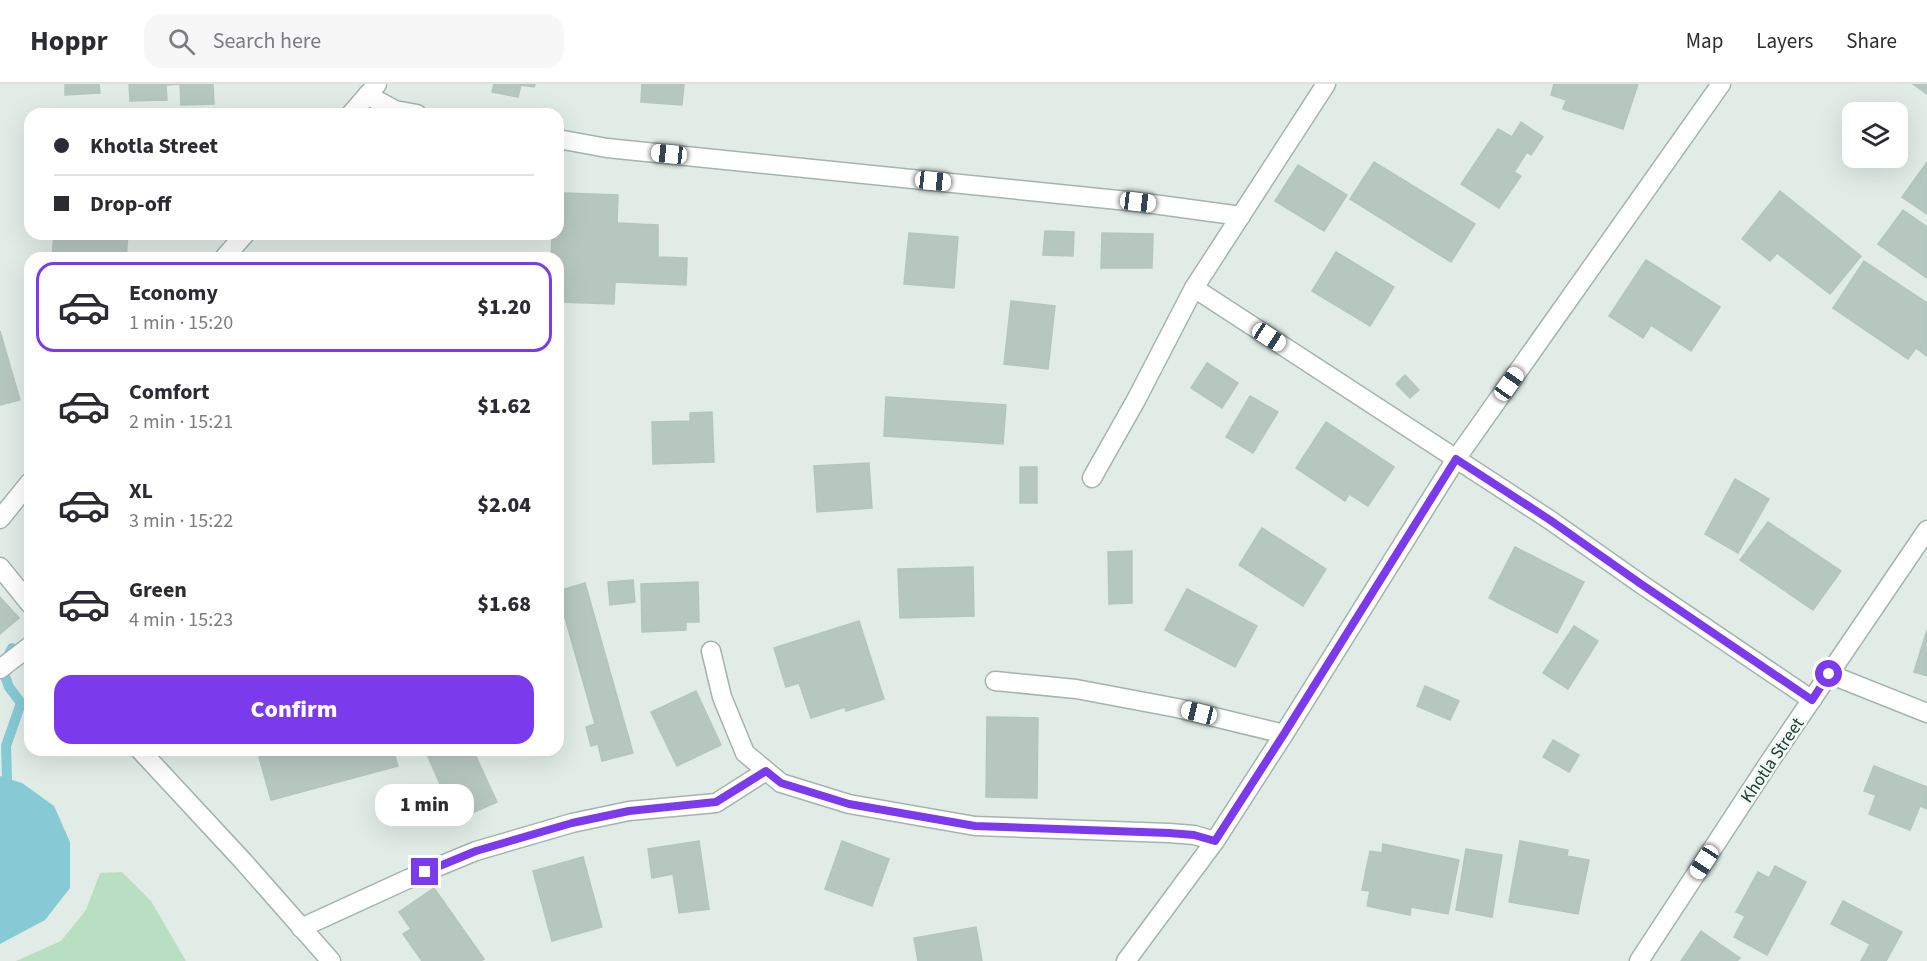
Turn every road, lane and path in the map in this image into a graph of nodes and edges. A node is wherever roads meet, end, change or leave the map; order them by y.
1 (1326, 84) edge
2 (1721, 84) edge
3 (372, 90) edge
4 (356, 108) edge
5 (393, 108) edge
6 (564, 140) edge
7 (1241, 216) junction
8 (240, 240) edge
9 (229, 252) edge
10 (1194, 288) junction
11 (1456, 459) junction
12 (1092, 478) dead end
13 (24, 489) edge
14 (0, 519) edge
15 (1927, 530) edge
16 (0, 567) edge
17 (24, 597) edge
18 (24, 651) edge
19 (711, 651) dead end
20 (0, 669) edge
21 (1829, 674) junction
22 (995, 681) dead end
23 (1812, 700) junction
24 (1927, 713) edge
25 (1284, 734) junction
26 (146, 756) edge
27 (766, 771) junction
28 (1215, 841) junction
29 (301, 928) junction
30 (331, 961) edge
31 (1126, 961) edge
32 (1639, 961) edge

1 - 7 street
2 - 11 street
3 - 4 street
3 - 5 street
6 - 7 street
7 - 10 street
8 - 9 street
10 - 11 street
10 - 12 street
11 - 23 street
11 - 25 street
13 - 14 street
15 - 21 street, Khotla Street
16 - 17 street
18 - 20 street
19 - 27 street
21 - 23 street, Khotla Street
21 - 24 street
22 - 25 street
23 - 32 street, Khotla Street
25 - 28 street
26 - 29 street
27 - 28 street
27 - 29 street
28 - 31 street
29 - 30 street

